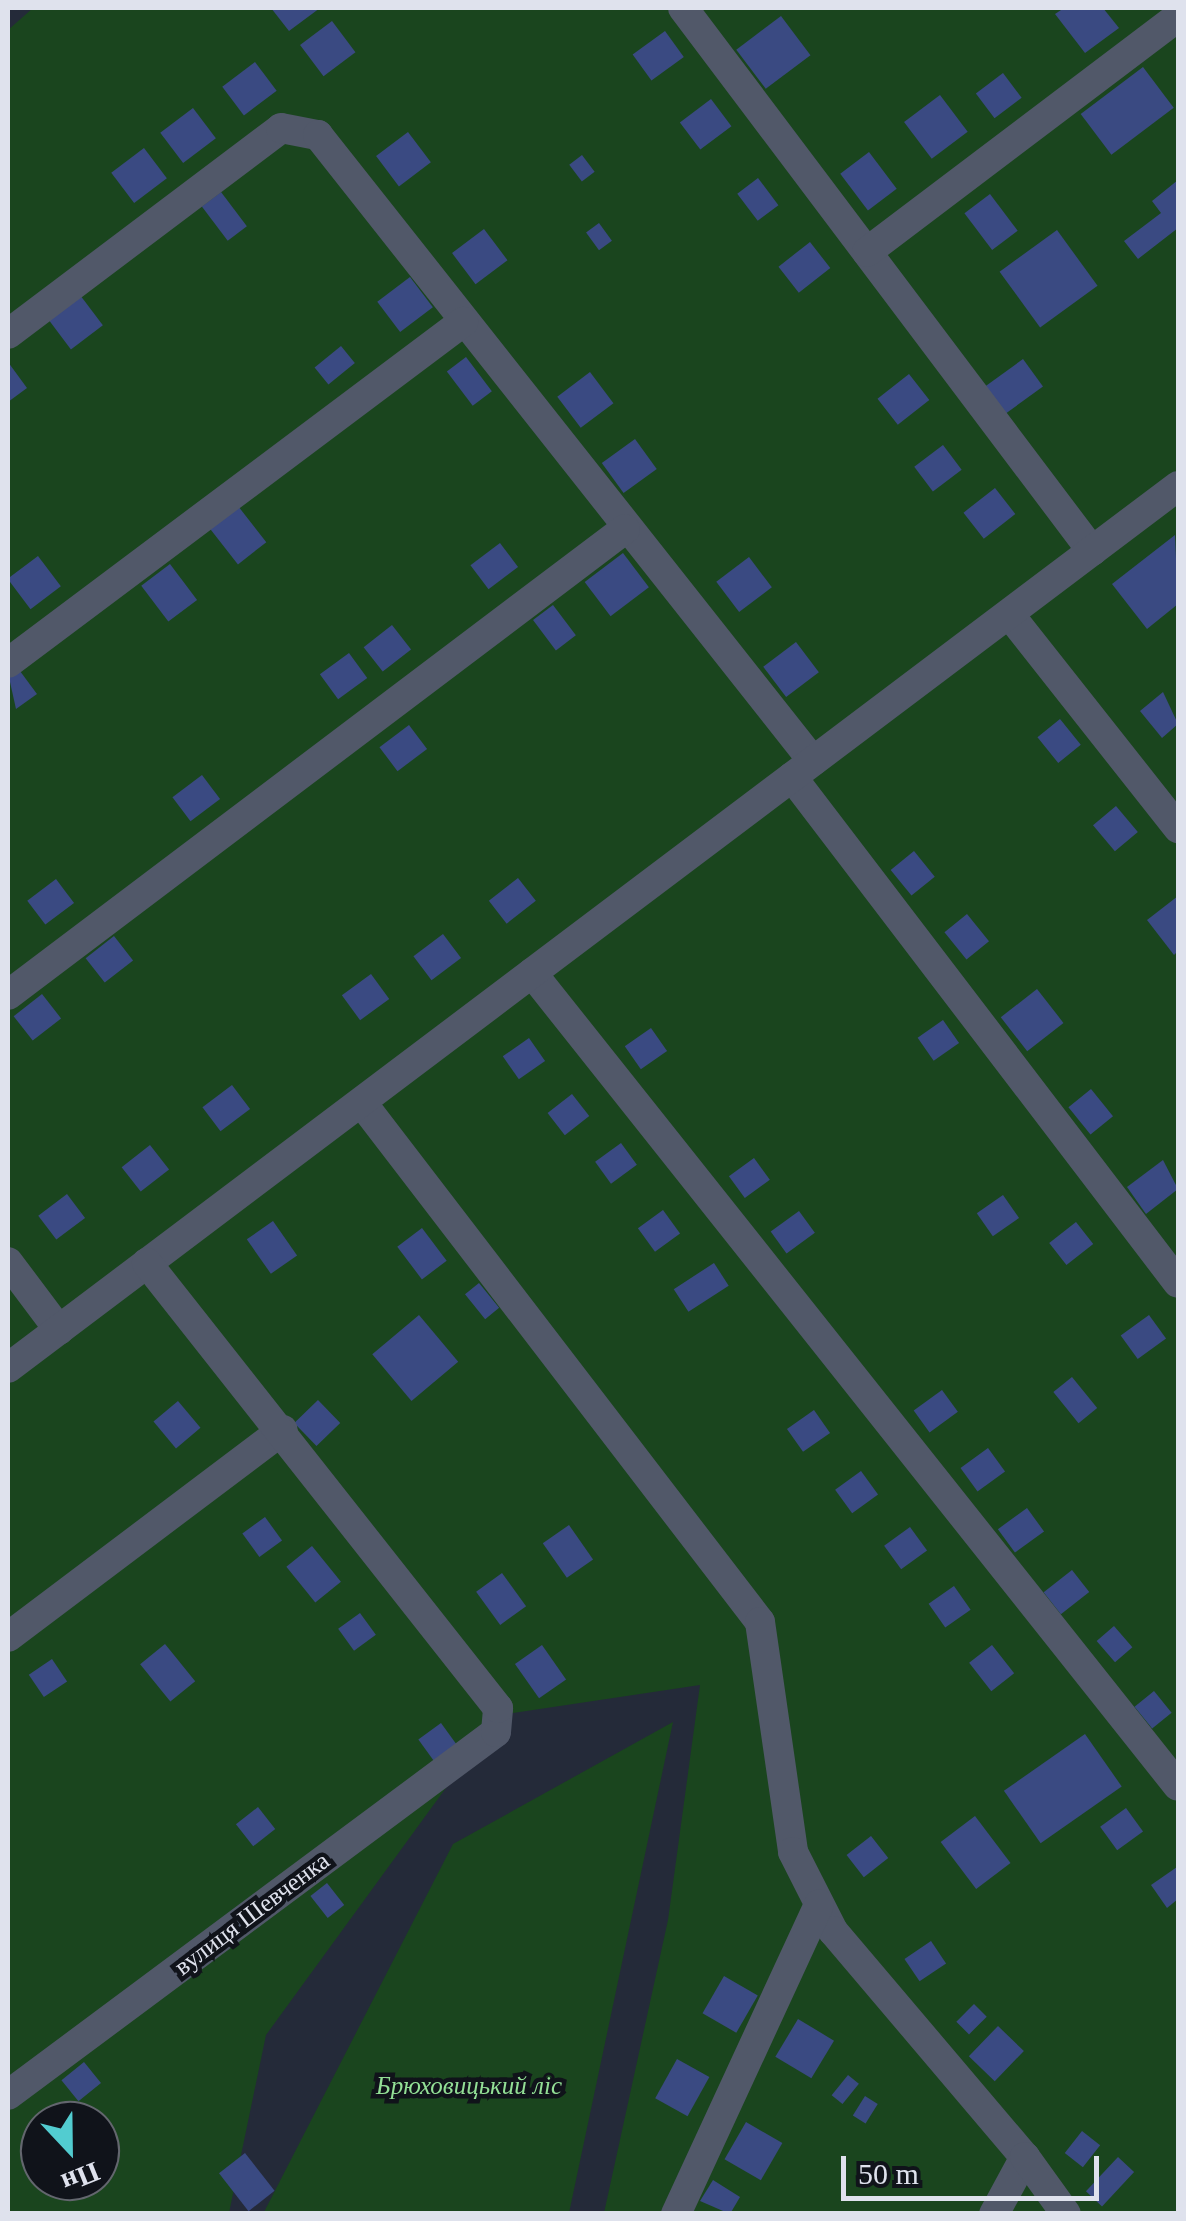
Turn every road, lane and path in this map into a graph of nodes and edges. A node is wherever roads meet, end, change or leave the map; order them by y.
1 (683, 8) edge
2 (1178, 17) edge
3 (866, 252) junction
4 (463, 322) junction
5 (8, 334) edge
6 (1178, 486) edge
7 (625, 529) junction
8 (1092, 552) junction
9 (1008, 614) junction
10 (8, 663) edge
11 (803, 769) junction
12 (1178, 828) edge
13 (532, 973) junction
14 (8, 995) edge
15 (362, 1103) junction
16 (8, 1262) edge
17 (147, 1263) junction
18 (1178, 1282) edge
19 (58, 1330) junction
20 (8, 1368) edge
21 (283, 1430) junction
22 (8, 1637) edge
23 (1178, 1786) edge
24 (819, 1904) junction
25 (8, 2095) edge
26 (1025, 2156) junction
27 (676, 2214) edge
28 (994, 2214) edge
29 (1066, 2214) edge

1 - 3 street
2 - 3 street
3 - 8 street
4 - 5 street
4 - 7 street
4 - 10 street
6 - 8 street
7 - 11 street
7 - 14 street
8 - 9 street
9 - 11 street
9 - 12 street
11 - 13 street
11 - 18 street
13 - 15 street
13 - 23 street
15 - 17 street
15 - 24 street
16 - 19 street
17 - 19 street
17 - 21 street
19 - 20 street
21 - 22 street
21 - 25 street, вулиця Шевченка
24 - 26 street
24 - 27 street
26 - 28 street
26 - 29 street

